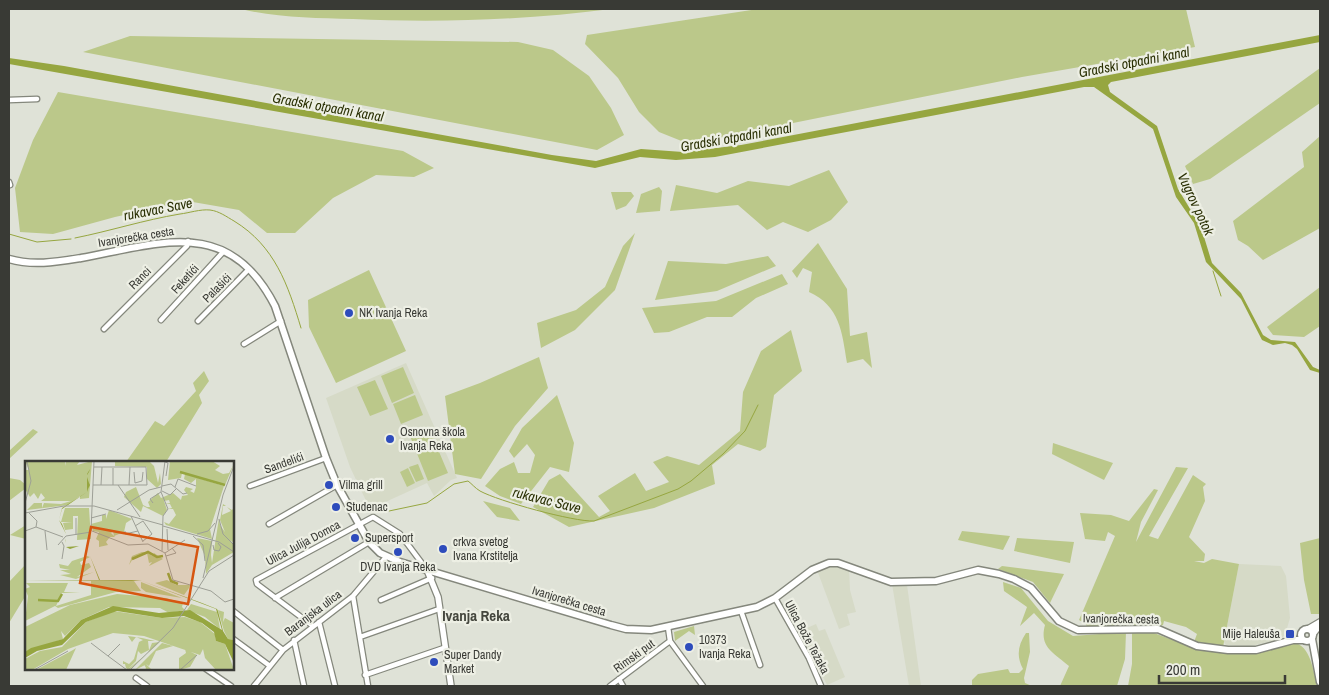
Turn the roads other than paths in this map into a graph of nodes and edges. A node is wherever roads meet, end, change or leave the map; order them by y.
1 (9, 100) edge
2 (37, 100) dead end
3 (188, 241) junction
4 (224, 251) junction
5 (9, 259) edge
6 (250, 269) junction
7 (161, 320) dead end
8 (198, 321) dead end
9 (281, 321) junction
10 (104, 329) dead end
11 (244, 344) dead end
12 (326, 458) junction
13 (337, 485) junction
14 (250, 486) dead end
15 (270, 524) dead end
16 (359, 525) junction
17 (369, 542) junction
18 (386, 557) junction
19 (427, 570) junction
20 (432, 578) junction
21 (353, 596) junction
22 (275, 598) junction
23 (775, 598) junction
24 (381, 600) dead end
25 (439, 610) junction
26 (741, 611) junction
27 (234, 612) edge
28 (319, 622) junction
29 (1320, 623) edge
30 (313, 626) junction
31 (668, 627) junction
32 (1309, 633) junction
33 (360, 637) junction
34 (234, 639) edge
35 (294, 640) junction
36 (670, 641) junction
37 (1303, 641) junction
38 (1278, 644) junction
39 (444, 648) junction
40 (283, 650) junction
41 (1313, 652) junction
42 (760, 665) dead end
43 (270, 666) junction
44 (207, 670) edge
45 (365, 675) junction
46 (136, 678) dead end
47 (619, 679) junction
48 (1320, 682) edge
49 (146, 686) edge
50 (231, 686) edge
51 (254, 686) edge
52 (304, 686) edge
53 (335, 686) edge
54 (368, 686) edge
55 (451, 686) edge
56 (610, 686) edge
57 (624, 686) edge
58 (703, 686) edge
59 (821, 686) edge

1 - 2 street
3 - 4 main road, Ivanjorečka cesta
3 - 5 main road, Ivanjorečka cesta
3 - 10 street, Ranci
4 - 6 main road, Ivanjorečka cesta
4 - 7 street, Feketići
6 - 8 street, Palašići
6 - 9 main road, Ivanjorečka cesta
9 - 11 street
9 - 12 main road, Ivanjorečka cesta
12 - 13 main road, Ivanjorečka cesta
12 - 14 street, Sandelići
13 - 15 street
13 - 16 main road, Ivanjorečka cesta
16 - 17 main road, Ivanjorečka cesta
16 - 19 street, Ulica Julija Domca
16 - 22 street, Ulica Julija Domca
17 - 18 main road, Ivanjorečka cesta
17 - 22 street
18 - 19 main road, Ivanjorečka cesta
18 - 21 street, Baranjska ulica
19 - 20 street
19 - 31 main road, Ivanjorečka cesta
20 - 24 street
20 - 25 street
21 - 28 street, Baranjska ulica
21 - 33 street
22 - 30 street
23 - 26 main road, Ivanjorečka cesta
23 - 38 main road, Ivanjorečka cesta
23 - 59 street, Ulica Bože Težaka
25 - 33 street
25 - 39 street
26 - 31 main road, Ivanjorečka cesta
26 - 42 street
27 - 40 street
28 - 30 street, Baranjska ulica
28 - 53 street
29 - 32 street
30 - 35 street, Baranjska ulica
31 - 36 street
32 - 37 main road, Ivanjorečka cesta
32 - 37 main road
32 - 38 main road, Ivanjorečka cesta
32 - 41 main road
33 - 45 street
34 - 43 street
35 - 40 street, Baranjska ulica
35 - 52 street
36 - 47 street, Rimski put
36 - 58 street
37 - 38 main road, Ivanjorečka cesta
37 - 41 main road
39 - 45 street
39 - 55 street
40 - 43 street, Baranjska ulica
41 - 48 main road
43 - 51 street, Baranjska ulica
44 - 50 street
45 - 54 street
46 - 49 street
47 - 56 street, Rimski put
47 - 57 street

